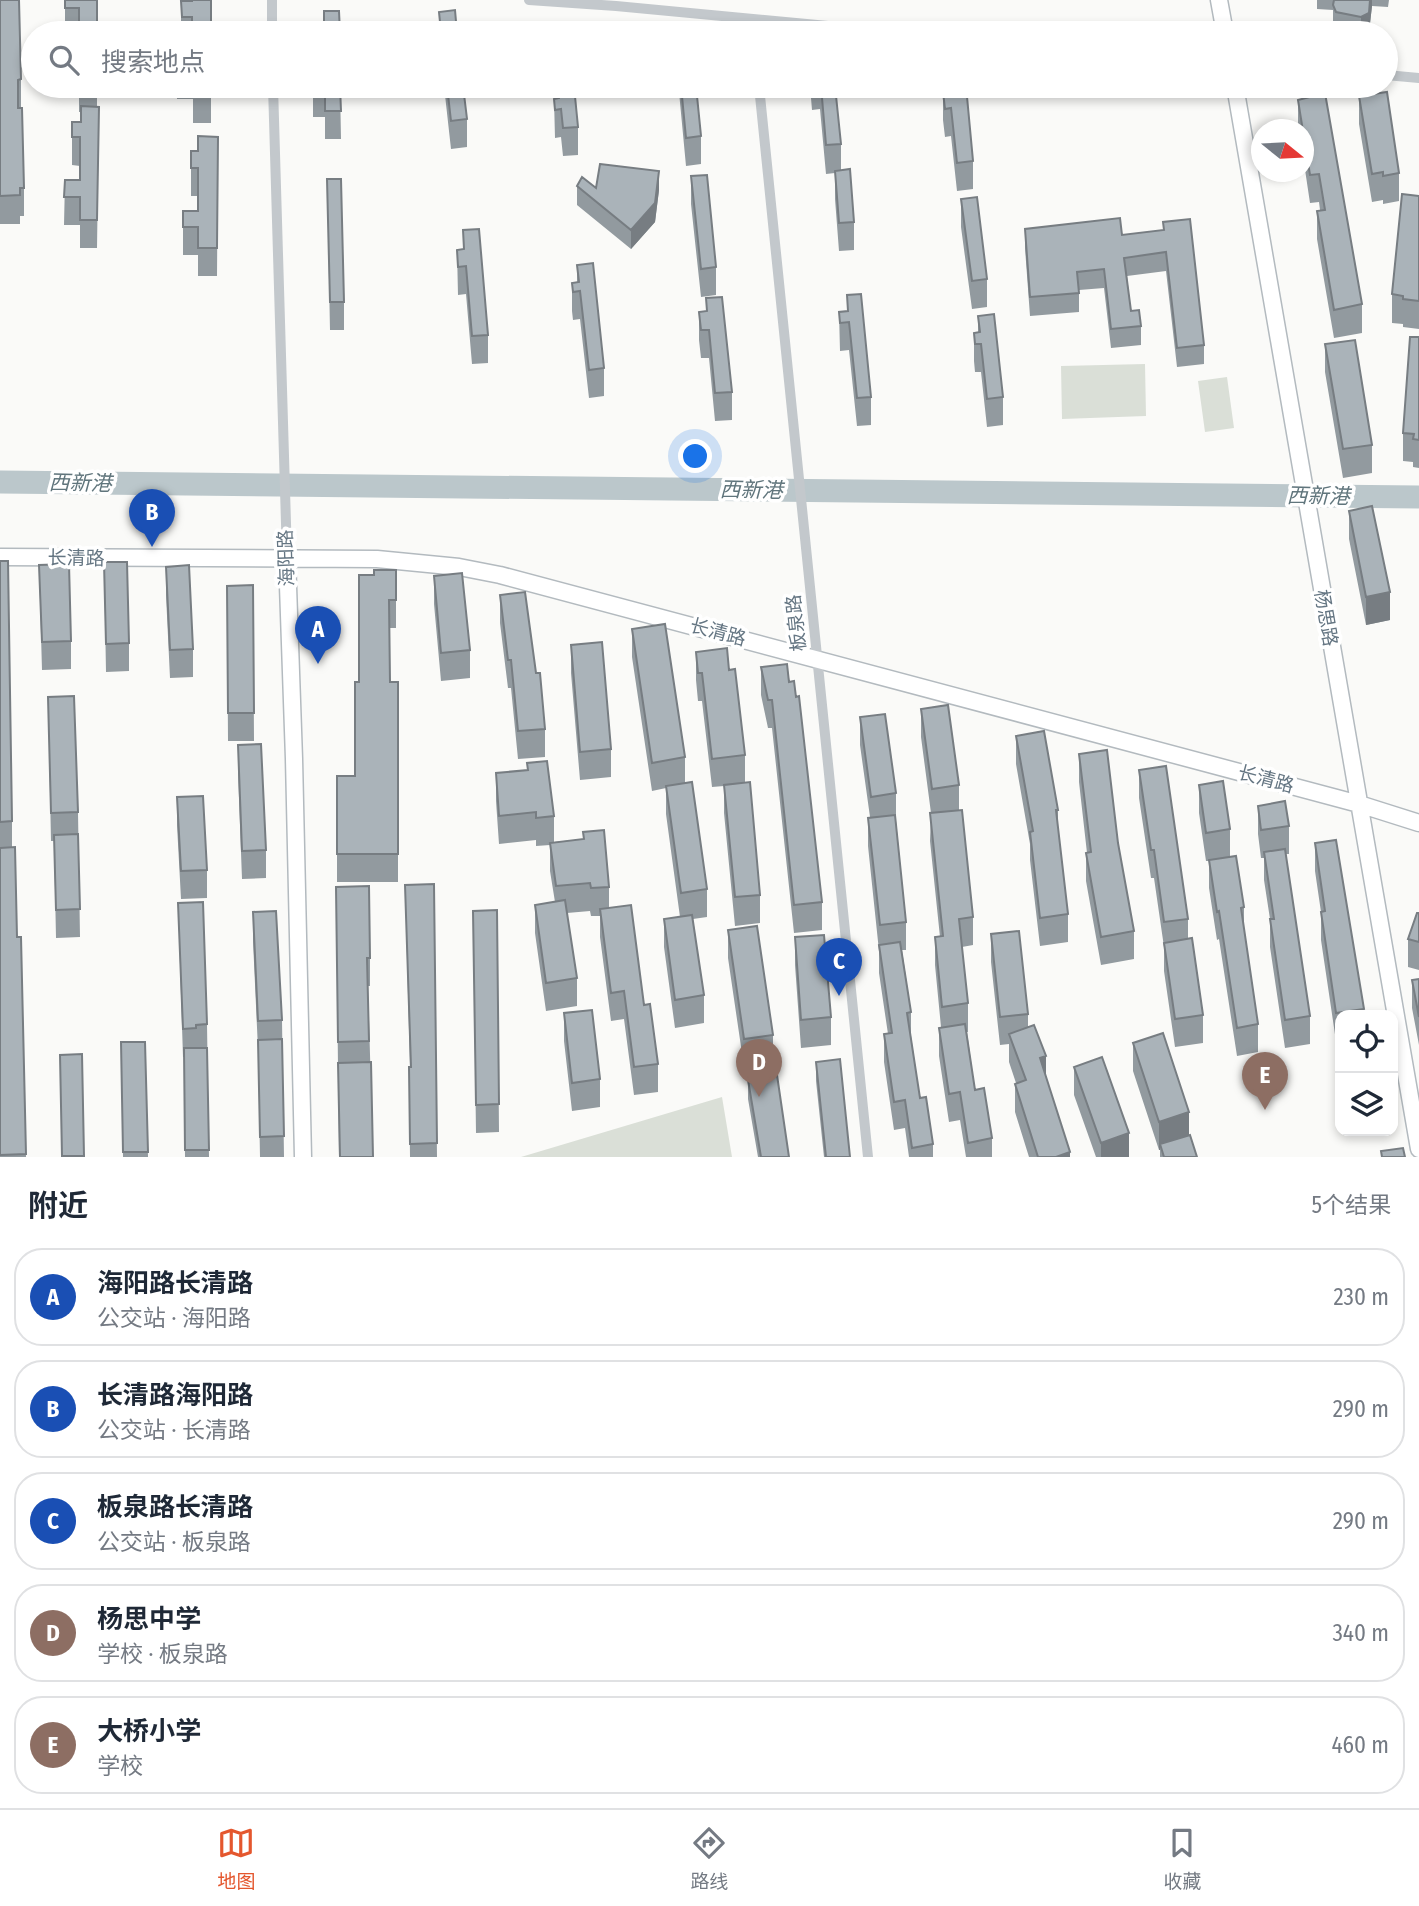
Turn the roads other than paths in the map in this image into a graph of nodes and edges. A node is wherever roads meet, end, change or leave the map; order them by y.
1 (272, 0) edge
2 (529, 0) edge
3 (1219, 0) edge
4 (752, 20) joint
5 (272, 21) edge
6 (764, 21) edge
7 (1223, 21) edge
8 (1398, 76) edge
9 (1419, 78) edge
10 (273, 98) edge
11 (760, 98) edge
12 (1237, 98) edge
13 (0, 556) edge
14 (286, 558) junction
15 (817, 659) junction
16 (1359, 804) junction
17 (1419, 823) edge
18 (1419, 1149) edge
19 (303, 1157) edge
20 (868, 1157) edge

1 - 5 street
2 - 4 street
3 - 7 street
4 - 6 street
8 - 9 street
10 - 14 street, 海阳路
11 - 15 street, 板泉路
12 - 16 street, 杨思路
13 - 14 street, 长清路
14 - 15 street, 长清路
14 - 19 street, 海阳路
15 - 16 street, 长清路
15 - 20 street, 板泉路
16 - 17 street, 长清路
16 - 18 street, 杨思路

